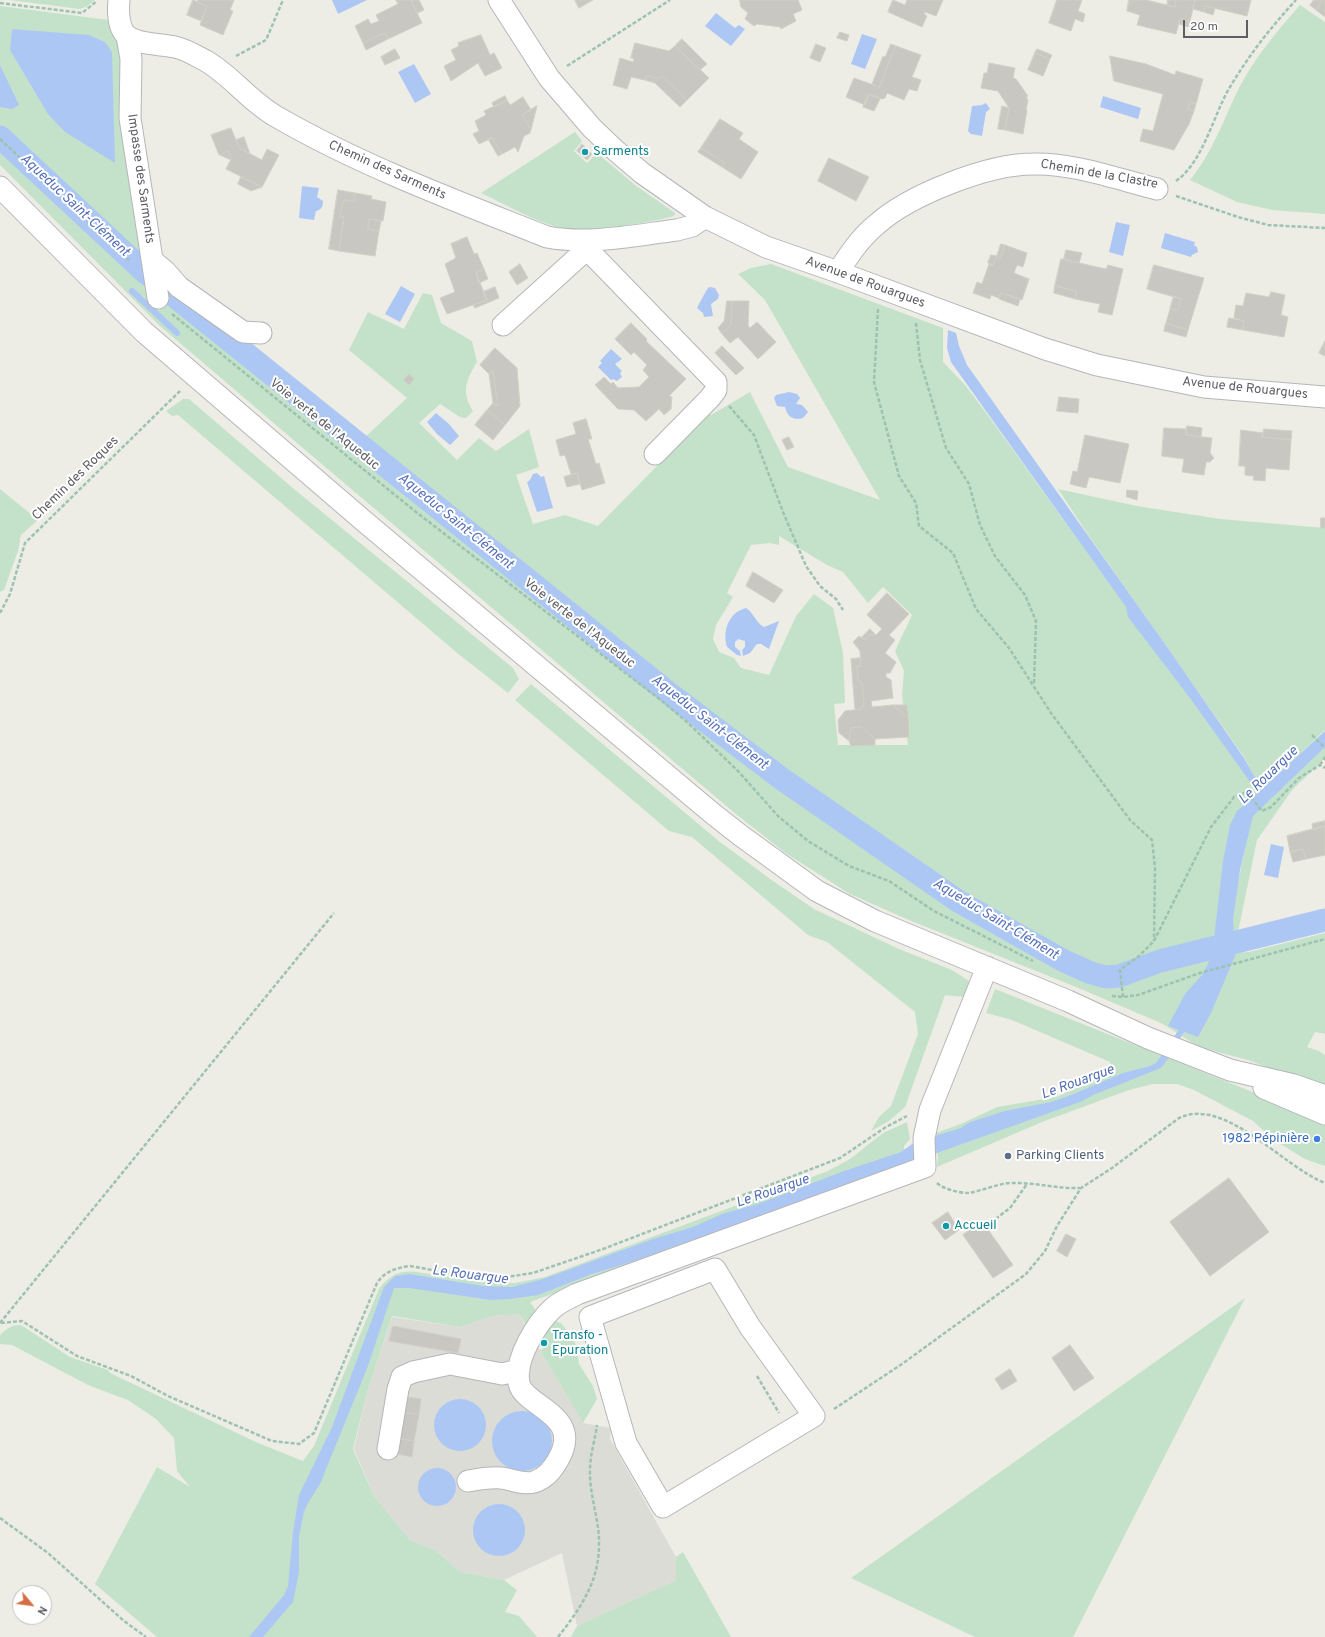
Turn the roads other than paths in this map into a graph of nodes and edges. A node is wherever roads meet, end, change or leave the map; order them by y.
1 (119, 0) edge
2 (499, 0) edge
3 (127, 36) junction
4 (0, 187) edge
5 (1157, 189) road end
6 (705, 217) junction
7 (586, 245) junction
8 (153, 261) junction
9 (838, 272) junction
10 (158, 298) road end
11 (503, 325) dead end
12 (261, 334) dead end
13 (1325, 397) edge
14 (655, 454) dead end
15 (987, 967) junction
16 (1230, 1070) junction
17 (1325, 1096) edge
18 (1325, 1114) edge
19 (519, 1370) junction
20 (823, 1413) joint
21 (388, 1449) dead end
22 (468, 1481) dead end

1 - 3 street
2 - 6 street, Avenue de Rouargues
3 - 7 street, Chemin des Sarments
3 - 8 street, Impasse des Sarments
4 - 15 street
5 - 9 street, Chemin de la Clastre
6 - 7 street, Chemin des Sarments
6 - 9 street, Avenue de Rouargues
7 - 11 street
7 - 14 street
8 - 10 street, Impasse des Sarments
8 - 12 street
9 - 13 street, Avenue de Rouargues
15 - 16 street
15 - 19 street
16 - 17 street
16 - 18 street
19 - 21 street
19 - 22 street
20 - 20 street

